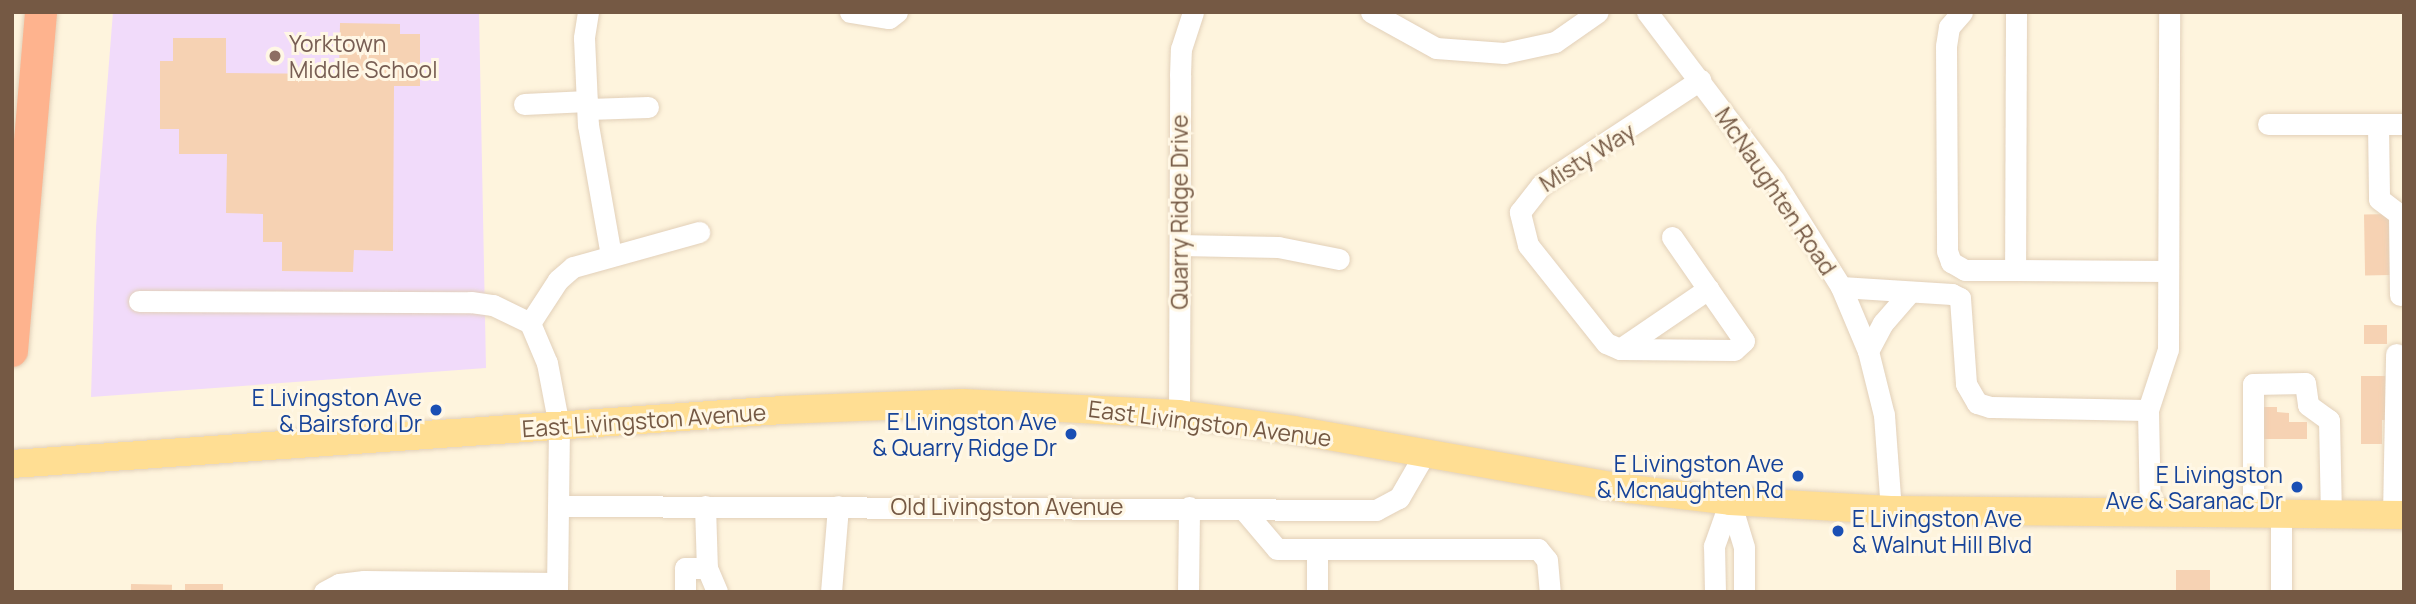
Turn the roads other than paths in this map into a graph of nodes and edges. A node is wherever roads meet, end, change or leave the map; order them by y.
1 (41, 12) edge
2 (588, 12) edge
3 (850, 12) edge
4 (897, 12) edge
5 (1194, 12) edge
6 (1371, 12) edge
7 (1598, 12) edge
8 (1647, 12) edge
9 (1962, 12) edge
10 (2016, 12) edge
11 (2169, 12) edge
12 (1700, 80) junction
13 (524, 104) dead end
14 (587, 105) junction
15 (648, 107) dead end
16 (2269, 124) dead end
17 (2378, 124) junction
18 (2404, 124) edge
19 (2401, 213) edge
20 (699, 232) dead end
21 (1672, 237) dead end
22 (1180, 245) junction
23 (611, 256) junction
24 (1339, 259) dead end
25 (2015, 270) junction
26 (2168, 271) junction
27 (1841, 287) junction
28 (1708, 289) junction
29 (1909, 293) junction
30 (2400, 295) dead end
31 (139, 301) dead end
32 (530, 323) junction
33 (1620, 349) junction
34 (12, 351) edge
35 (1868, 351) junction
36 (2396, 354) dead end
37 (2148, 410) junction
38 (1179, 414) junction
39 (559, 426) junction
40 (1425, 453) junction
41 (12, 464) edge
42 (1730, 501) junction
43 (558, 506) junction
44 (705, 506) junction
45 (838, 506) junction
46 (1189, 507) junction
47 (1242, 509) junction
48 (1891, 510) junction
49 (2150, 514) junction
50 (2253, 515) junction
51 (2281, 515) junction
52 (2331, 515) junction
53 (2398, 515) edge
54 (1317, 550) junction
55 (707, 568) junction
56 (557, 587) edge
57 (324, 592) edge
58 (685, 592) edge
59 (717, 592) edge
60 (831, 592) edge
61 (1188, 592) edge
62 (1317, 592) edge
63 (1550, 592) edge
64 (1715, 592) edge
65 (1744, 592) edge
66 (2281, 592) edge

1 - 34 highway
2 - 14 street
3 - 4 street
5 - 22 street, Quarry Ridge Drive
6 - 7 street
8 - 12 street, McNaughten Road
9 - 25 street
10 - 25 street
11 - 26 street
12 - 27 street, McNaughten Road
12 - 33 street, Misty Way
13 - 14 street
14 - 15 street
14 - 23 street
16 - 17 street
17 - 18 street
17 - 19 street
19 - 30 street
20 - 23 street
21 - 28 street
22 - 24 street
22 - 38 street, Quarry Ridge Drive
23 - 32 street
25 - 26 street
26 - 37 street
27 - 29 street
27 - 35 street, McNaughten Road
28 - 33 street
28 - 33 street
29 - 35 street
29 - 37 street
31 - 32 street
32 - 39 street
35 - 48 street, McNaughten Road
36 - 53 street
37 - 49 street
38 - 39 main road, East Livingston Avenue
38 - 40 main road, East Livingston Avenue
39 - 41 main road, East Livingston Avenue
39 - 43 street
40 - 42 main road, East Livingston Avenue
40 - 47 street, Old Livingston Avenue
42 - 48 main road, East Livingston Avenue
42 - 64 street
42 - 65 street
43 - 44 street, Old Livingston Avenue
43 - 56 street
44 - 45 street, Old Livingston Avenue
44 - 55 street
45 - 46 street, Old Livingston Avenue
45 - 60 street
46 - 47 street, Old Livingston Avenue
46 - 61 street
47 - 54 street
48 - 49 main road, East Livingston Avenue
49 - 50 main road, East Livingston Avenue
50 - 51 main road, East Livingston Avenue
50 - 52 street
51 - 52 main road, East Livingston Avenue
51 - 66 street
52 - 53 main road, East Livingston Avenue
54 - 62 street
54 - 63 street
55 - 58 street
55 - 59 street
56 - 57 street

